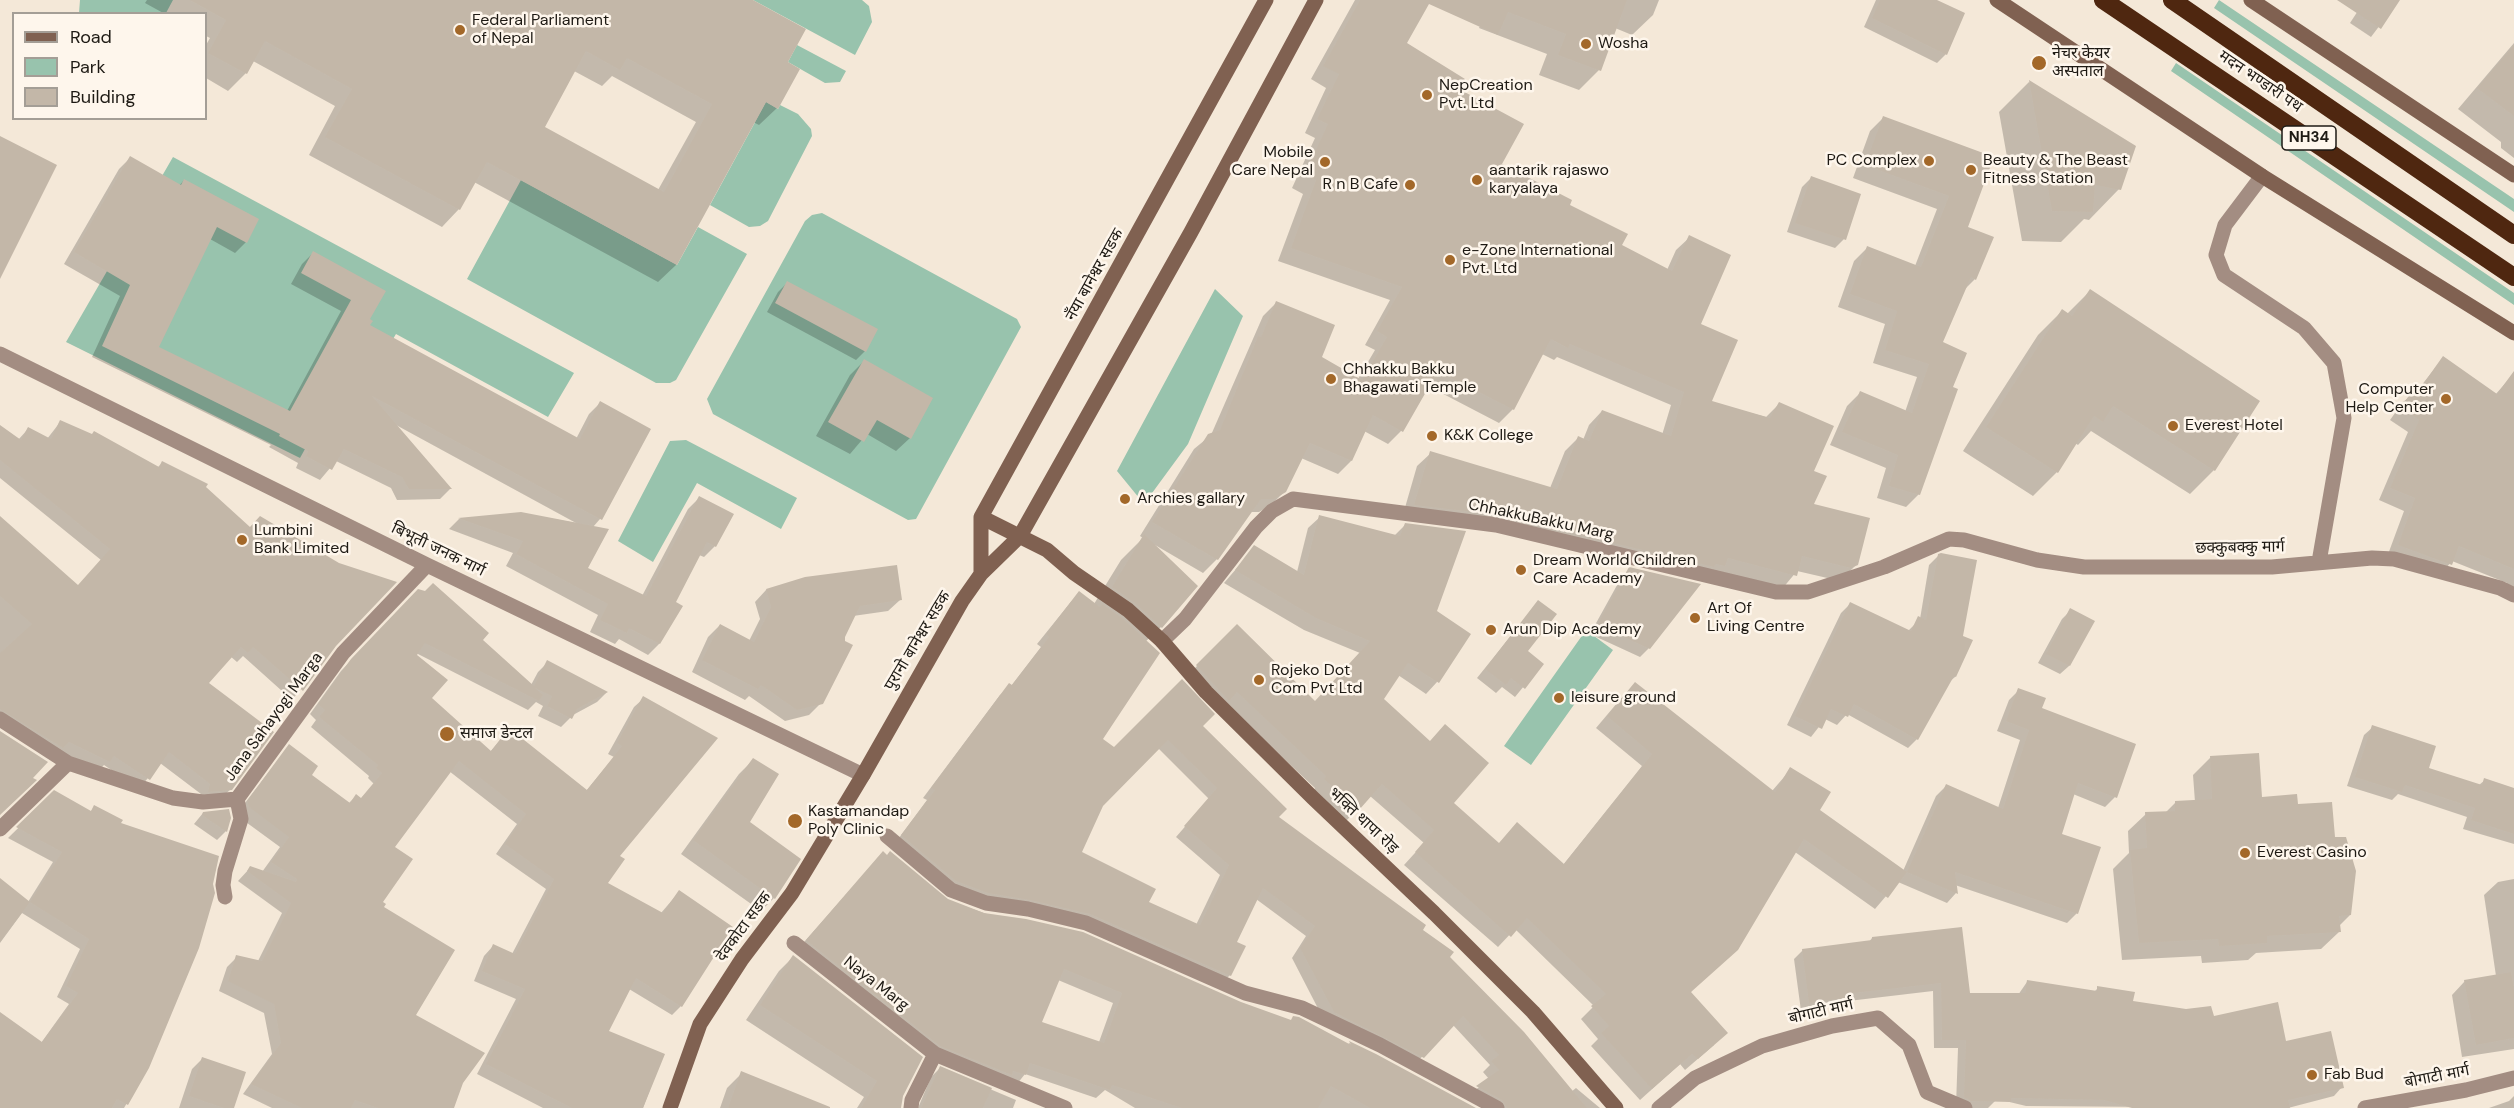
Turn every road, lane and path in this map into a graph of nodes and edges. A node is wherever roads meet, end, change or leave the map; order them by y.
1 (1266, 0) edge
2 (1316, 0) edge
3 (1997, 0) edge
4 (2103, 0) edge
5 (2172, 0) edge
6 (2251, 0) edge
7 (2262, 176) junction
8 (2514, 176) edge
9 (2514, 235) edge
10 (2514, 277) edge
11 (2514, 333) edge
12 (0, 354) edge
13 (981, 517) junction
14 (1020, 536) junction
15 (1964, 540) joint
16 (2319, 562) junction
17 (427, 566) junction
18 (981, 574) junction
19 (2514, 595) edge
20 (1162, 641) junction
21 (0, 719) edge
22 (68, 763) junction
23 (863, 775) junction
24 (237, 799) junction
25 (0, 829) edge
26 (887, 836) dead end
27 (225, 897) dead end
28 (794, 943) dead end
29 (935, 1054) junction
30 (2514, 1078) edge
31 (670, 1108) edge
32 (911, 1108) edge
33 (1065, 1108) edge
34 (1497, 1108) edge
35 (1616, 1108) edge
36 (1659, 1108) edge
37 (1965, 1108) edge
38 (2365, 1108) edge

1 - 13 main road, नँया बानेश्वर सडक
2 - 14 main road
3 - 7 main road
4 - 10 highway, मदन भण्डारी पथ / NH34
5 - 9 highway, मदन भण्डारी पथ / NH34
6 - 8 main road
7 - 11 main road
7 - 16 street
12 - 17 street, बिभूती जनक मार्ग
13 - 14 main road, भक्ति थापा रोड़
13 - 18 main road, नँया बानेश्वर सडक
14 - 18 main road, पुरानो बानेश्वर सडक
14 - 20 main road, भक्ति थापा रोड़
15 - 16 street, छक्कुबक्कु मार्ग
15 - 20 street, ChhakkuBakku Marg
16 - 19 street, छक्कुबक्कु मार्ग
17 - 23 street, बिभूती जनक मार्ग
17 - 24 street, Jana Sahayogi Marga
18 - 23 main road, पुरानो बानेश्वर सडक
20 - 35 main road, भक्ति थापा रोड़
21 - 22 street, Jana Sahayogi Marga
22 - 24 street, Jana Sahayogi Marga
22 - 25 street
23 - 31 main road, देवकोटा सडक
24 - 27 street
26 - 34 street
28 - 29 street, Naya Marg
29 - 32 street
29 - 33 street, Naya Marg
30 - 38 street, बोगाटी मार्ग
36 - 37 street, बोगाटी मार्ग

